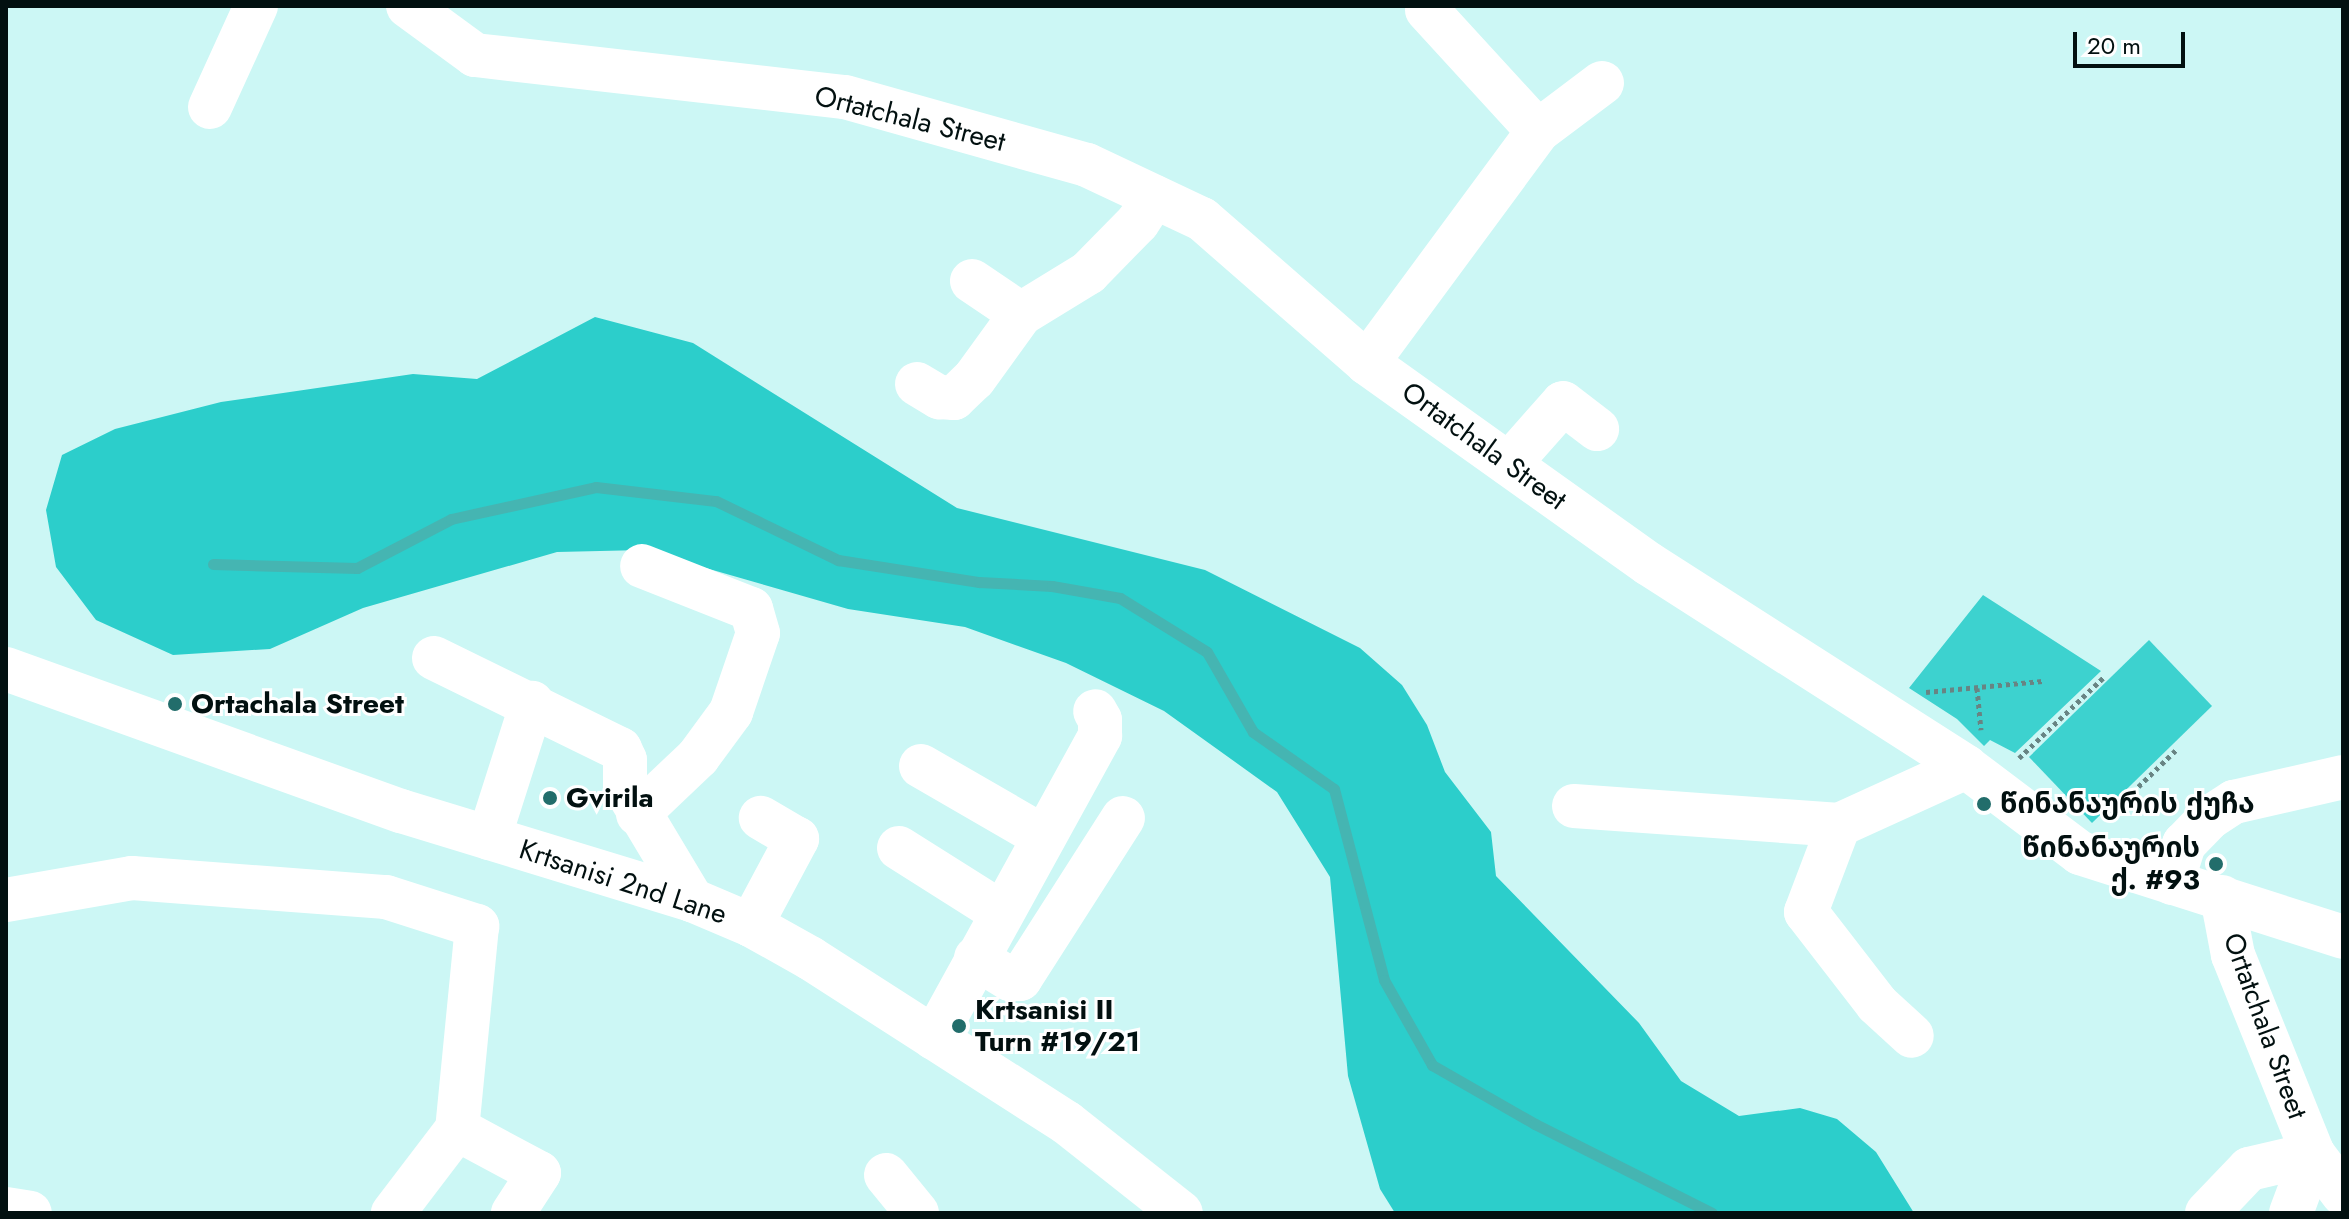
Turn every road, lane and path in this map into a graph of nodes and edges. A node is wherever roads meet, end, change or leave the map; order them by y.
1 (256, 6) edge
2 (408, 6) edge
3 (1427, 10) dead end
4 (1602, 83) dead end
5 (210, 107) dead end
6 (1538, 131) junction
7 (1154, 197) junction
8 (972, 281) dead end
9 (1021, 314) junction
10 (1367, 363) junction
11 (917, 384) dead end
12 (1597, 429) dead end
13 (1509, 464) junction
14 (642, 566) dead end
15 (434, 658) dead end
16 (6, 669) edge
17 (2105, 676) dead end
18 (2042, 681) dead end
19 (1977, 688) junction
20 (1923, 693) dead end
21 (532, 703) junction
22 (1095, 711) dead end
23 (2177, 749) dead end
24 (1974, 753) junction
25 (921, 766) dead end
26 (2029, 769) dead end
27 (2343, 777) edge
28 (1574, 806) dead end
29 (638, 814) junction
30 (761, 818) dead end
31 (1123, 818) dead end
32 (1839, 825) junction
33 (2096, 827) dead end
34 (1044, 837) junction
35 (489, 838) junction
36 (899, 848) dead end
37 (2172, 883) junction
38 (2222, 897) junction
39 (6, 900) edge
40 (692, 900) junction
41 (1002, 913) junction
42 (751, 925) junction
43 (2343, 937) edge
44 (976, 958) junction
45 (1912, 1036) dead end
46 (934, 1038) junction
47 (457, 1129) junction
48 (2313, 1154) junction
49 (886, 1175) dead end
50 (2343, 1194) edge
51 (6, 1209) edge
52 (30, 1213) edge
53 (393, 1213) edge
54 (513, 1213) edge
55 (917, 1213) edge
56 (1181, 1213) edge
57 (2207, 1213) edge
58 (2291, 1213) edge

1 - 5 street
2 - 7 street, Ortatchala Street
3 - 6 street
4 - 6 street
6 - 10 street
7 - 9 street
7 - 10 street, Ortatchala Street
8 - 9 street
9 - 11 street
10 - 13 street, Ortatchala Street
12 - 13 street
13 - 24 street, Ortatchala Street
14 - 29 street
15 - 21 street
16 - 35 street, Krtsanisi 2nd Lane
17 - 26 path
18 - 19 path
19 - 20 path
19 - 24 path
21 - 29 street
21 - 35 street
22 - 34 street
23 - 33 path
24 - 32 street
24 - 37 street, Ortatchala Street
25 - 34 street
27 - 37 street
28 - 32 street
29 - 40 street
30 - 42 street
31 - 44 street
32 - 45 street
34 - 41 street
35 - 40 street, Krtsanisi 2nd Lane
36 - 41 street
37 - 38 street, Ortatchala Street
38 - 43 street
38 - 48 street, Ortatchala Street
39 - 47 street
40 - 42 street, Krtsanisi 2nd Lane
41 - 44 street
42 - 46 street, Krtsanisi 2nd Lane
44 - 46 street
46 - 56 street, Krtsanisi 2nd Lane
47 - 53 street
47 - 54 street
48 - 50 street, Ortatchala Street
48 - 57 street
48 - 58 street
49 - 55 street
51 - 52 street

